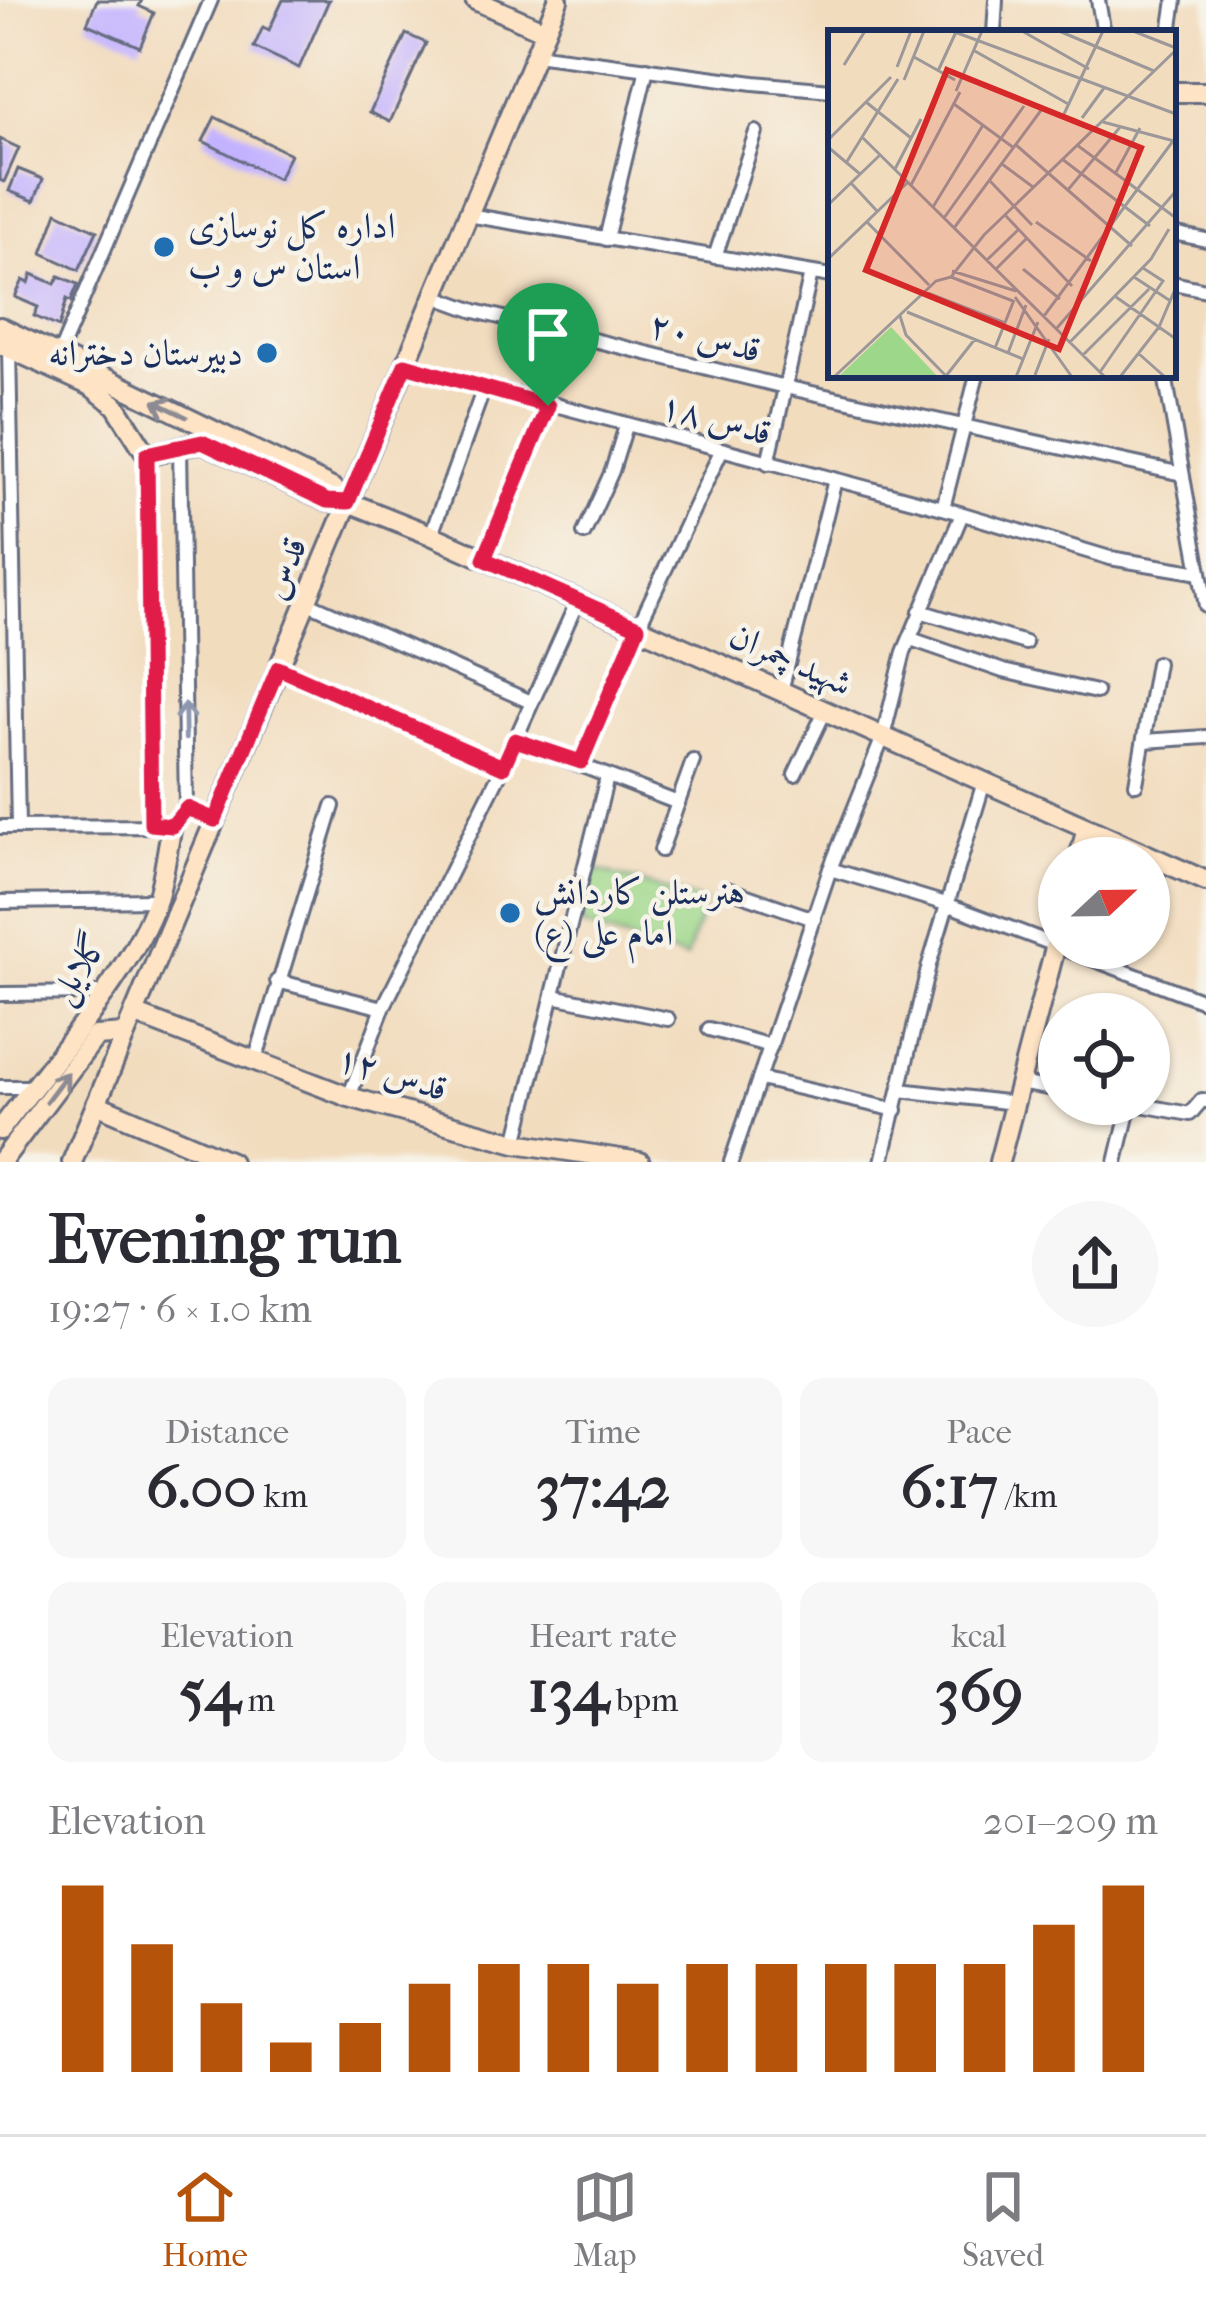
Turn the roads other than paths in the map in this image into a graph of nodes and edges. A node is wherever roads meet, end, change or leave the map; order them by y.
1 (212, 0) edge
2 (475, 0) edge
3 (558, 0) edge
4 (996, 0) edge
5 (1098, 0) edge
6 (1175, 0) edge
7 (994, 30) edge
8 (1103, 30) edge
9 (1170, 30) edge
10 (544, 31) junction
11 (535, 53) junction
12 (647, 68) junction
13 (828, 90) edge
14 (756, 132) dead end
15 (468, 215) junction
16 (1176, 234) edge
17 (606, 239) junction
18 (1206, 240) edge
19 (715, 257) junction
20 (811, 273) junction
21 (828, 276) edge
22 (1176, 284) edge
23 (1206, 290) edge
24 (434, 296) junction
25 (0, 327) edge
26 (4, 346) edge
27 (59, 355) junction
28 (405, 365) junction
29 (976, 378) edge
30 (1166, 378) edge
31 (785, 387) junction
32 (484, 388) junction
33 (548, 406) junction
34 (626, 426) junction
35 (965, 427) junction
36 (180, 447) junction
37 (721, 451) junction
38 (147, 454) junction
39 (768, 463) junction
40 (1182, 474) junction
41 (835, 480) junction
42 (348, 502) junction
43 (944, 508) junction
44 (962, 514) junction
45 (584, 533) dead end
46 (431, 535) junction
47 (484, 559) junction
48 (1200, 573) junction
49 (578, 600) junction
50 (306, 602) junction
51 (1206, 606) edge
52 (920, 610) junction
53 (638, 627) junction
54 (910, 639) junction
55 (1025, 643) dead end
56 (1157, 663) dead end
57 (278, 668) junction
58 (781, 691) junction
59 (1096, 692) dead end
60 (531, 702) junction
61 (825, 710) junction
62 (883, 737) junction
63 (1206, 737) edge
64 (515, 740) junction
65 (1144, 741) junction
66 (693, 761) dead end
67 (581, 762) junction
68 (503, 767) junction
69 (795, 774) dead end
70 (607, 777) junction
71 (984, 782) junction
72 (1136, 784) dead end
73 (678, 803) junction
74 (333, 806) dead end
75 (187, 808) junction
76 (215, 820) junction
77 (151, 824) junction
78 (18, 826) junction
79 (172, 826) junction
80 (0, 827) edge
81 (1087, 828) junction
82 (1085, 837) edge
83 (661, 850) dead end
84 (830, 869) junction
85 (1206, 881) edge
86 (727, 890) dead end
87 (156, 900) junction
88 (0, 902) edge
89 (946, 904) junction
90 (814, 919) junction
91 (1038, 936) edge
92 (1052, 969) edge
93 (1124, 969) edge
94 (277, 981) junction
95 (102, 993) junction
96 (0, 994) edge
97 (553, 996) junction
98 (1206, 1002) edge
99 (383, 1008) junction
100 (134, 1014) junction
101 (668, 1019) dead end
102 (709, 1029) dead end
103 (125, 1034) junction
104 (771, 1046) junction
105 (255, 1061) junction
106 (760, 1078) junction
107 (1019, 1083) junction
108 (1038, 1086) edge
109 (0, 1087) edge
110 (33, 1087) junction
111 (900, 1090) junction
112 (349, 1097) junction
113 (1206, 1101) edge
114 (1014, 1103) junction
115 (96, 1104) junction
116 (896, 1109) junction
117 (1170, 1111) edge
118 (1126, 1125) edge
119 (0, 1130) edge
120 (516, 1143) junction
121 (1, 1162) edge
122 (72, 1162) edge
123 (231, 1162) edge
124 (640, 1162) edge
125 (731, 1162) edge
126 (883, 1162) edge
127 (999, 1162) edge
128 (1116, 1162) edge

1 - 27 street
2 - 10 street
3 - 10 street, قدس
4 - 7 street
5 - 8 street
6 - 9 street
10 - 11 street, قدس
11 - 12 street
11 - 15 street, قدس
12 - 13 street
12 - 17 street
14 - 19 street
15 - 17 street
15 - 24 street, قدس
16 - 18 street
17 - 19 street
19 - 20 street
20 - 21 street
20 - 31 street
22 - 23 street
24 - 28 street, قدس
24 - 31 street, قدس ۲۰
25 - 27 street, شهید چمران
26 - 38 street
26 - 78 street
42 -> 27 street, شهید چمران
28 - 32 street, قدس ۱۸
28 - 42 street, قدس
29 - 35 street
30 - 40 street
31 - 35 street, قدس ۲۰
31 - 39 street
32 - 33 street, قدس ۱۸
32 - 46 street
33 - 34 street, قدس ۱۸
33 - 47 street
34 - 37 street, قدس ۱۸
34 - 45 street
35 - 40 street, قدس ۲۰
35 - 43 street
36 - 38 street, شهید چمران
36 - 42 street, شهید چمران
75 -> 36 street
37 - 39 street, قدس ۱۸
37 - 53 street
38 - 77 street
39 - 41 street, قدس ۱۸
40 - 48 street
41 - 43 street, قدس ۱۸
41 - 58 street
42 - 46 street, شهید چمران
42 - 50 street, قدس
43 - 44 street, قدس ۱۸
44 - 48 street, قدس ۱۸
44 - 52 street
46 - 47 street, شهید چمران
47 - 49 street, شهید چمران
48 - 51 street
49 - 53 street, شهید چمران
49 - 60 street
50 - 57 street, قدس
50 - 60 street
52 - 54 street
52 - 55 street
53 - 58 street, شهید چمران
53 - 67 street
54 - 59 street
54 - 62 street
56 - 65 street
57 - 68 street
57 - 76 street, قدس
58 - 61 street, شهید چمران
60 - 64 street
61 - 62 street, شهید چمران
61 - 69 street
62 - 71 street, شهید چمران
62 - 84 street
63 - 65 street
64 - 67 street
64 - 68 street
65 - 72 street
66 - 73 street
67 - 70 street
68 - 99 street
70 - 73 street
70 - 97 street
71 - 81 street, شهید چمران
71 - 89 street
73 - 83 street
74 - 94 street
75 - 76 street
75 - 79 street
76 - 100 street, قدس
77 - 78 street
77 - 79 street
78 - 80 street
79 - 87 street, گلایل
81 - 82 street
81 - 85 street, شهید چمران
84 - 89 street
84 - 90 street
86 - 90 street
87 - 88 street
87 - 95 street, گلایل
89 - 91 street
89 - 111 street
90 - 104 street
92 - 107 street
93 - 98 street
94 - 99 street
94 - 105 street
95 - 96 street
95 - 110 street, گلایل
97 - 101 street
97 - 120 street
99 - 112 street
100 - 103 street, قدس
100 - 105 street, قدس ۱۲
102 - 104 street
103 - 115 street, قدس
121 -> 103 street, گلایل
104 - 106 street
105 - 112 street, قدس ۱۲
106 - 116 street
106 - 125 street
107 - 108 street
107 - 114 street
109 - 110 street
110 - 119 street, گلایل
111 - 114 street
111 - 116 street
112 - 120 street, قدس ۱۲
113 - 117 street
114 - 127 street
115 - 122 street, قدس
115 - 123 street
116 - 126 street
118 - 128 street
120 - 124 street, قدس ۱۲

